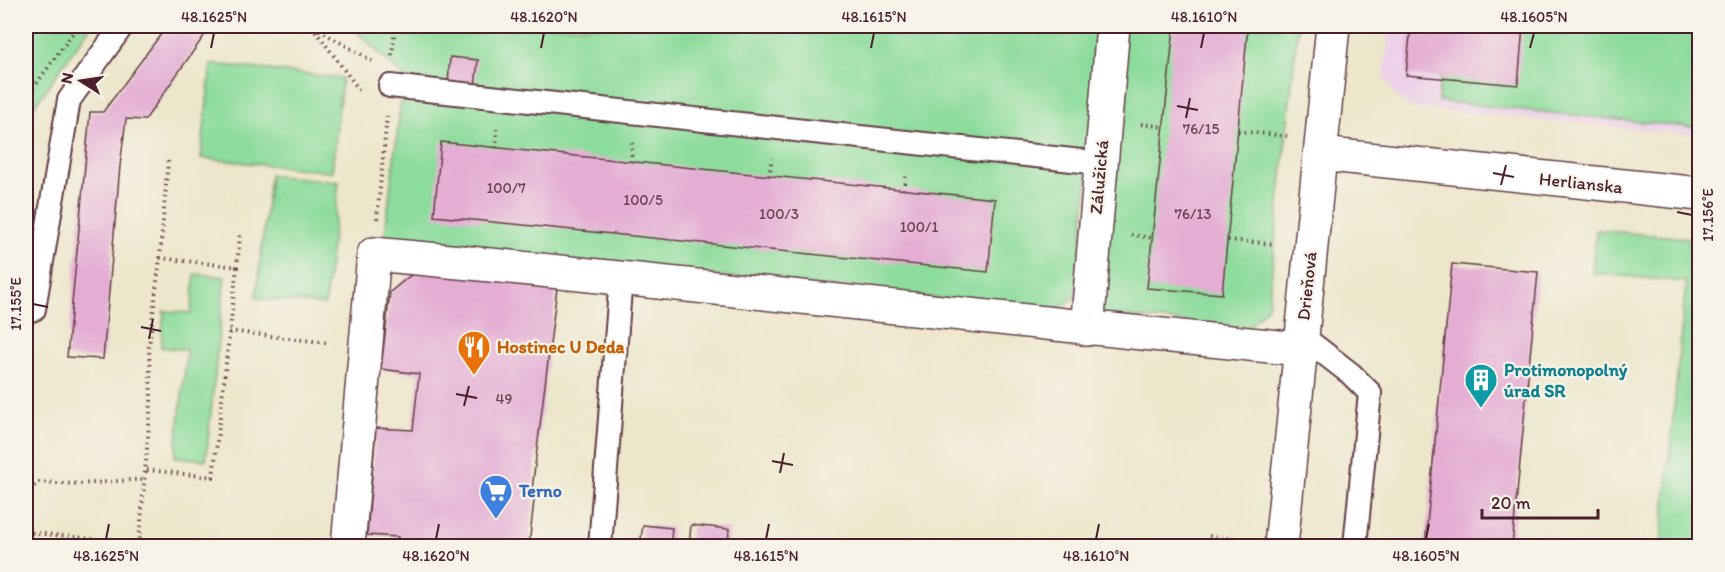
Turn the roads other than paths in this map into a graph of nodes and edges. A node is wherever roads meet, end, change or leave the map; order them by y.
1 (122, 26) edge
2 (1113, 26) edge
3 (1333, 26) edge
4 (386, 76) road end
5 (1320, 154) junction
6 (1100, 163) junction
7 (1700, 194) edge
8 (621, 277) junction
9 (26, 312) edge
10 (1087, 328) junction
11 (1301, 343) junction
12 (348, 546) edge
13 (600, 546) edge
14 (1281, 546) edge
15 (1355, 546) edge

1 - 9 lane
2 - 6 street, Zálužická
3 - 5 street, Drieňová
4 - 6 lane
5 - 7 street, Herlianska
5 - 11 street, Drieňová
6 - 10 street, Zálužická
8 - 10 street
8 - 12 street
8 - 13 lane
10 - 11 street
11 - 14 street, Drieňová
11 - 15 lane

